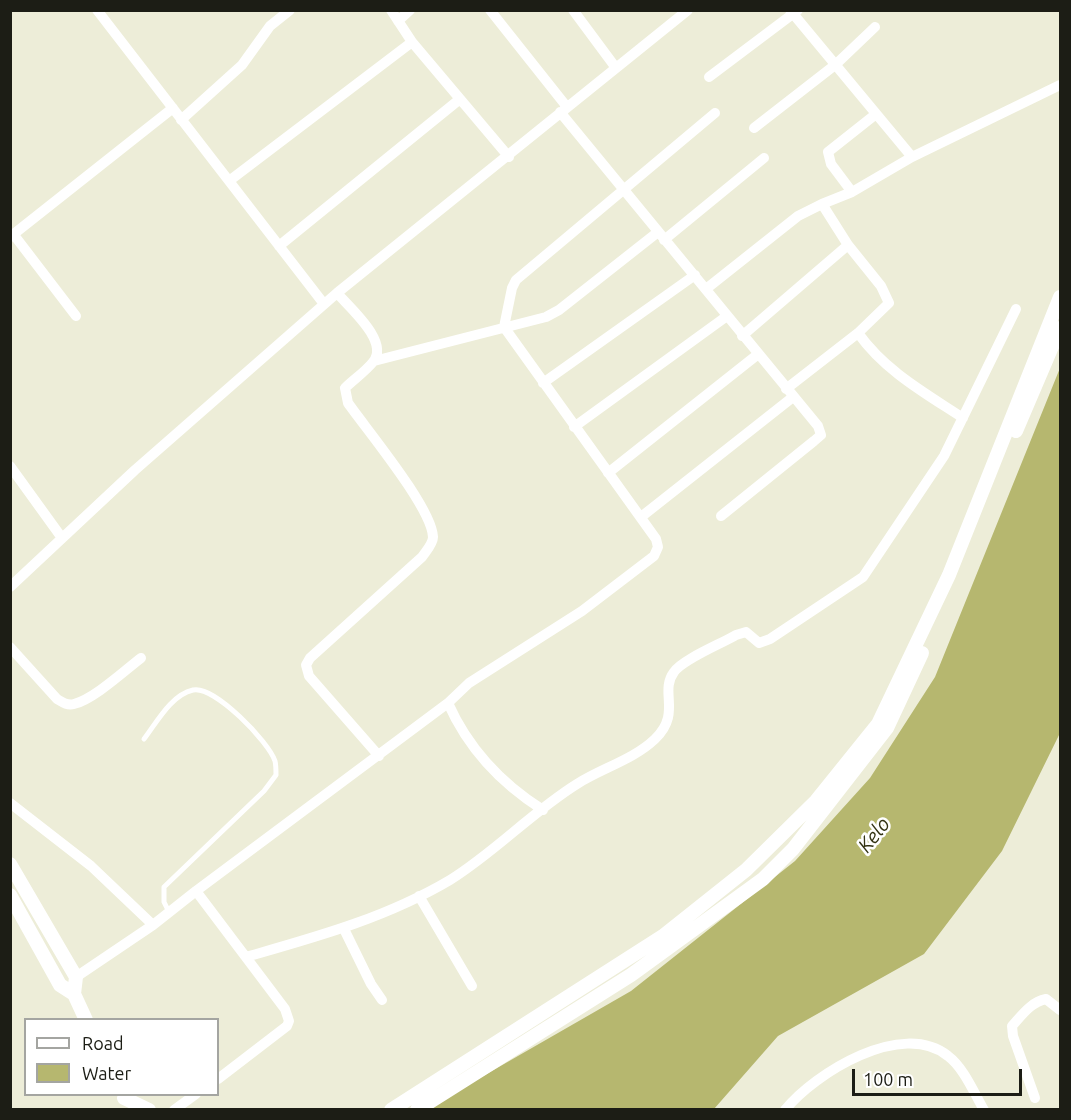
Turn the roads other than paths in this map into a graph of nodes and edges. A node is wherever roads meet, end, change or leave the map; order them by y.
1 (97, 10) edge
2 (290, 10) edge
3 (391, 10) edge
4 (410, 10) edge
5 (490, 10) edge
6 (688, 10) edge
7 (793, 12) edge
8 (579, 13) edge
9 (398, 21) junction
10 (874, 27) dead end
11 (412, 42) junction
12 (835, 64) junction
13 (616, 68) junction
14 (710, 77) dead end
15 (1060, 85) edge
16 (460, 99) junction
17 (173, 108) junction
18 (563, 110) junction
19 (715, 114) dead end
20 (876, 114) junction
21 (181, 120) junction
22 (754, 128) dead end
23 (509, 157) junction
24 (912, 157) junction
25 (765, 158) dead end
26 (229, 182) junction
27 (624, 190) junction
28 (852, 192) junction
29 (822, 204) junction
30 (12, 236) edge
31 (661, 236) junction
32 (848, 245) junction
33 (279, 246) junction
34 (695, 275) junction
35 (706, 289) junction
36 (337, 293) junction
37 (1060, 297) edge
38 (324, 304) junction
39 (1016, 309) dead end
40 (76, 315) dead end
41 (727, 316) junction
42 (504, 327) junction
43 (1060, 328) edge
44 (858, 333) junction
45 (742, 336) junction
46 (757, 355) junction
47 (374, 361) junction
48 (543, 383) junction
49 (790, 393) junction
50 (963, 418) junction
51 (574, 427) junction
52 (10, 465) edge
53 (608, 473) junction
54 (721, 516) dead end
55 (641, 517) junction
56 (62, 538) junction
57 (10, 587) edge
58 (10, 647) edge
59 (141, 658) dead end
60 (448, 703) junction
61 (144, 739) dead end
62 (379, 756) junction
63 (10, 803) edge
64 (543, 810) junction
65 (10, 864) edge
66 (196, 891) junction
67 (10, 896) edge
68 (419, 896) junction
69 (169, 912) junction
70 (153, 925) junction
71 (344, 929) junction
72 (246, 957) junction
73 (76, 977) junction
74 (472, 986) dead end
75 (74, 994) junction
76 (382, 1000) dead end
77 (1060, 1010) edge
78 (85, 1018) edge
79 (219, 1078) edge
80 (195, 1096) edge
81 (1035, 1098) dead end
82 (125, 1101) edge
83 (149, 1110) edge
84 (174, 1110) edge
85 (391, 1110) edge
86 (417, 1110) edge
87 (785, 1110) edge
88 (984, 1110) edge

1 - 17 street
2 - 21 street
3 - 9 street
4 - 9 street
5 - 18 street
6 - 13 street
7 - 12 street
7 - 14 street
8 - 13 street
9 - 11 street
10 - 12 street
11 - 16 street
11 - 26 street
12 - 20 street
12 - 22 street
13 - 18 street
15 - 24 street
16 - 23 street
16 - 33 street
17 - 21 street
17 - 30 street
18 - 23 street
18 - 27 street
19 - 27 street
20 - 24 street
20 - 28 street
21 - 26 street
23 - 36 street
24 - 28 street
25 - 31 street
26 - 33 street
27 - 31 street
27 - 42 street
28 - 29 street
29 - 32 street
29 - 35 street
30 - 40 street
31 - 34 street
31 - 42 street
32 - 44 street
32 - 45 street
33 - 38 street
34 - 35 street
34 - 48 street
35 - 41 street
36 - 38 street
36 - 47 street
37 - 85 street
38 - 56 street
39 - 50 street
41 - 45 street
41 - 51 street
42 - 47 street
42 - 48 street
43 - 86 street
44 - 49 street
44 - 50 street
45 - 46 street
46 - 49 street
46 - 53 street
47 - 62 street
48 - 51 street
49 - 54 street
49 - 55 street
50 - 64 street
51 - 53 street
52 - 56 street
53 - 55 street
55 - 60 street
56 - 57 street
58 - 59 street
60 - 62 street
60 - 64 street
61 - 69 lane
62 - 66 street
63 - 70 street
64 - 68 street
65 - 73 street
66 - 69 street
66 - 72 street
67 - 75 street
68 - 71 street
68 - 74 street
69 - 70 street
70 - 73 street
71 - 72 street
71 - 76 street
72 - 79 street
73 - 75 street
75 - 78 street
77 - 81 street
80 - 84 street
82 - 83 street
87 - 88 street

